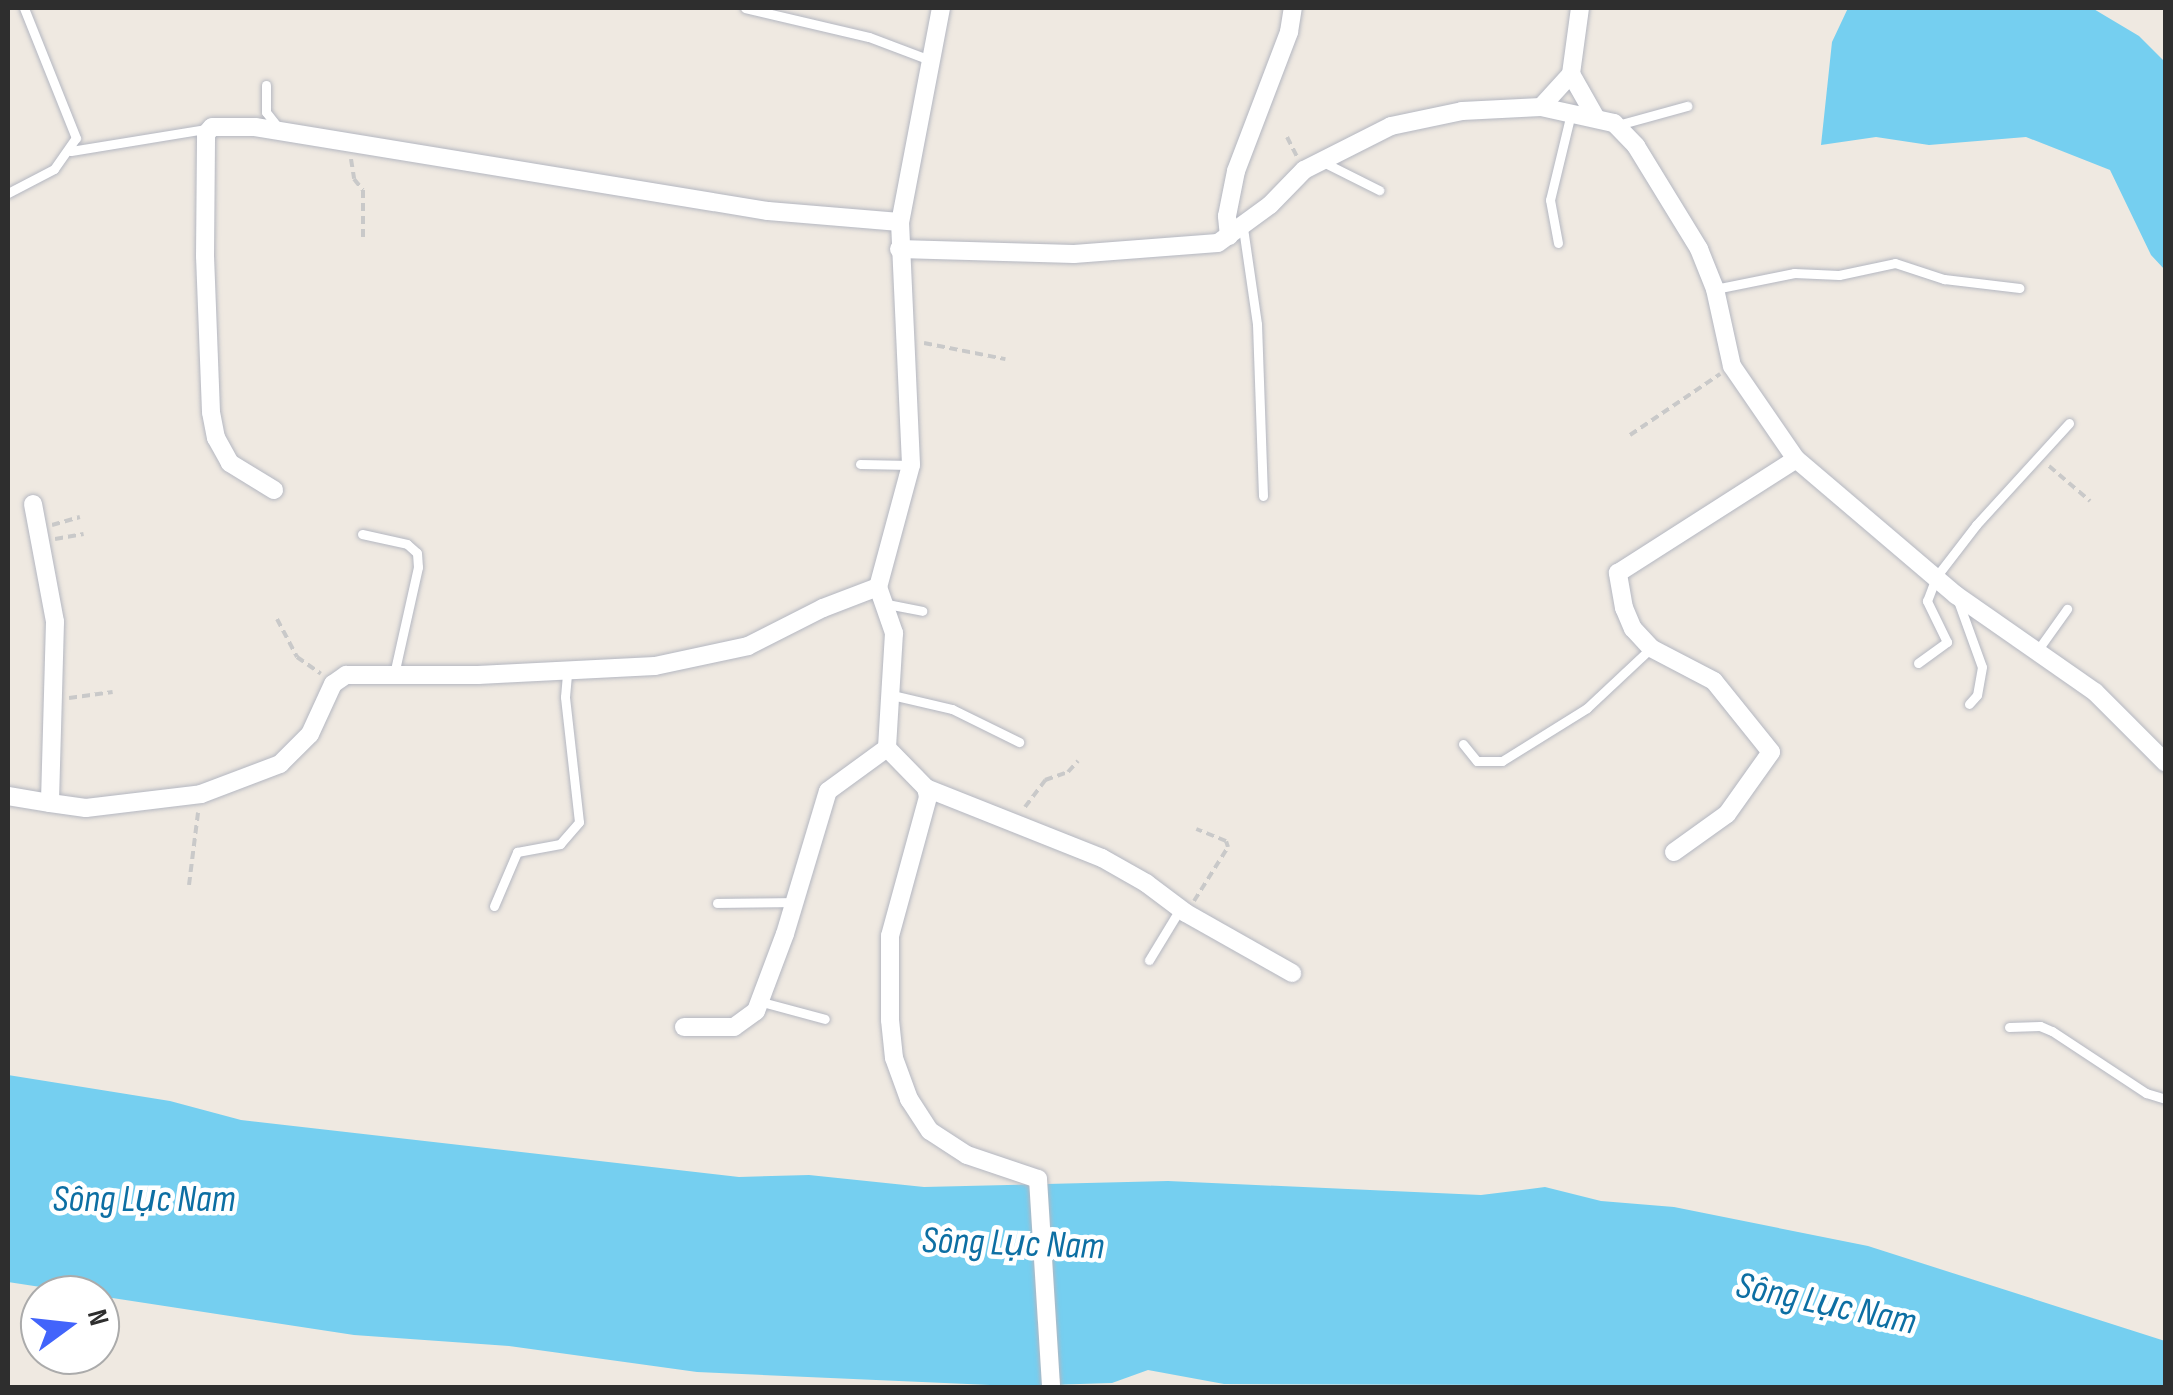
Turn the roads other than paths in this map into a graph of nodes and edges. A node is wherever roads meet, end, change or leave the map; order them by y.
1 (24, 8) edge
2 (745, 8) edge
3 (941, 8) edge
4 (1293, 8) edge
5 (1580, 8) edge
6 (930, 60) junction
7 (1572, 74) junction
8 (266, 85) dead end
9 (1687, 106) dead end
10 (1542, 107) junction
11 (1571, 113) junction
12 (1596, 118) junction
13 (1618, 125) junction
14 (209, 128) junction
15 (282, 132) junction
16 (71, 151) junction
17 (1320, 161) junction
18 (1379, 190) dead end
19 (8, 193) edge
20 (900, 222) junction
21 (1236, 232) junction
22 (1558, 242) dead end
23 (899, 250) junction
24 (2018, 288) dead end
25 (1715, 290) junction
26 (2069, 423) dead end
27 (1796, 459) junction
28 (860, 464) dead end
29 (910, 465) junction
30 (274, 490) dead end
31 (1263, 496) dead end
32 (33, 504) dead end
33 (362, 534) dead end
34 (1936, 577) junction
35 (1956, 595) junction
36 (882, 596) junction
37 (2067, 609) dead end
38 (922, 611) dead end
39 (1651, 648) junction
40 (2037, 650) junction
41 (1918, 663) dead end
42 (567, 672) junction
43 (394, 676) junction
44 (892, 695) junction
45 (1969, 704) dead end
46 (1019, 742) dead end
47 (1463, 744) dead end
48 (887, 748) junction
49 (2166, 762) edge
50 (926, 788) junction
51 (8, 796) edge
52 (50, 803) junction
53 (1674, 852) dead end
54 (795, 902) junction
55 (717, 903) dead end
56 (494, 906) dead end
57 (1183, 911) junction
58 (1149, 960) dead end
59 (1292, 973) dead end
60 (762, 1002) junction
61 (825, 1019) dead end
62 (684, 1026) dead end
63 (2009, 1027) dead end
64 (2166, 1099) edge
65 (1051, 1388) edge

1 - 16 lane
2 - 6 lane
3 - 6 street
4 - 21 street
5 - 7 street
6 - 20 street
7 - 10 street
7 - 12 street
8 - 15 lane
9 - 13 lane
10 - 11 street
10 - 17 street
11 - 12 street
11 - 22 lane
12 - 13 street
13 - 25 street
14 - 15 street
14 - 16 lane
14 - 30 street
15 - 20 street
16 - 19 lane
17 - 18 lane
17 - 21 street
20 - 23 street
21 - 23 street
21 - 31 lane
23 - 29 street
24 - 25 lane
25 - 27 street
26 - 34 lane
27 - 34 street
27 - 39 street
28 - 29 lane
29 - 36 street
32 - 52 street
33 - 43 lane
34 - 35 street
34 - 41 lane
35 - 40 street
35 - 45 lane
36 - 38 lane
36 - 42 street
36 - 44 street
37 - 40 lane
39 - 47 lane
39 - 53 street
40 - 49 street
42 - 43 street
42 - 56 lane
43 - 52 street
44 - 46 lane
44 - 48 street
48 - 50 street
48 - 54 street
50 - 57 street
50 - 65 street
51 - 52 street
54 - 55 lane
54 - 60 street
57 - 58 lane
57 - 59 street
60 - 61 lane
60 - 62 street
63 - 64 lane

